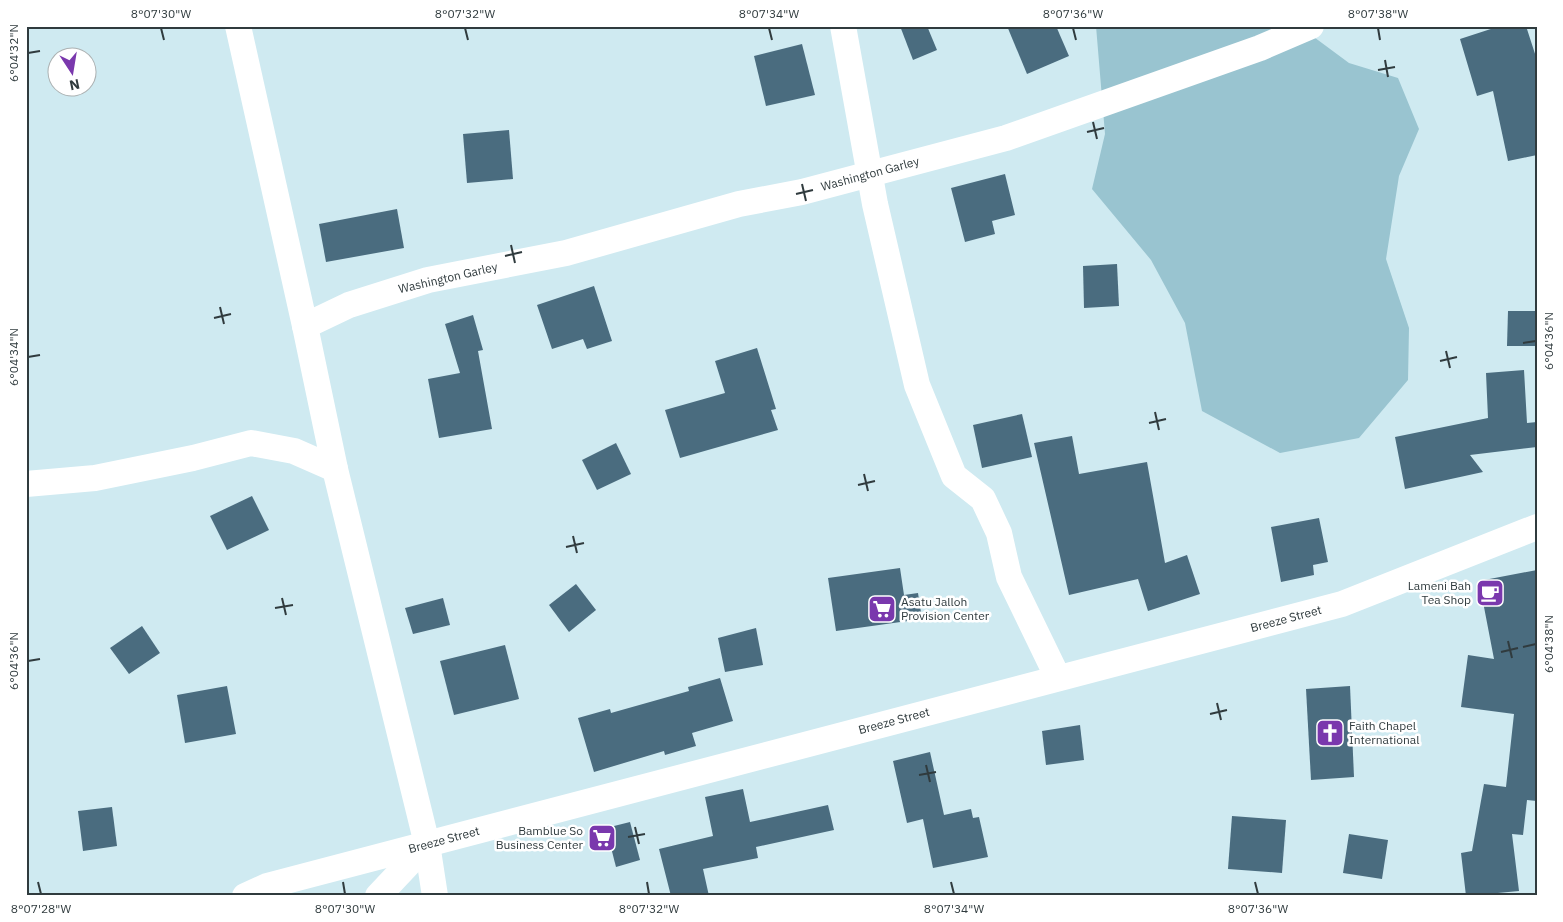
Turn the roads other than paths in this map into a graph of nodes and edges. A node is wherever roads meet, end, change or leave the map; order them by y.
1 (238, 26) edge
2 (843, 26) edge
3 (1311, 26) edge
4 (870, 173) junction
5 (305, 326) junction
6 (335, 469) junction
7 (26, 484) edge
8 (1537, 527) edge
9 (1058, 678) junction
10 (427, 844) junction
11 (245, 896) edge
12 (378, 896) edge
13 (435, 896) edge

1 - 5 street
2 - 4 street
3 - 4 street, Washington Garley
4 - 5 street, Washington Garley
4 - 9 street
5 - 6 street
6 - 7 street
6 - 10 street
8 - 9 street, Breeze Street
9 - 10 street, Breeze Street
10 - 11 street, Breeze Street
10 - 12 street
10 - 13 street

